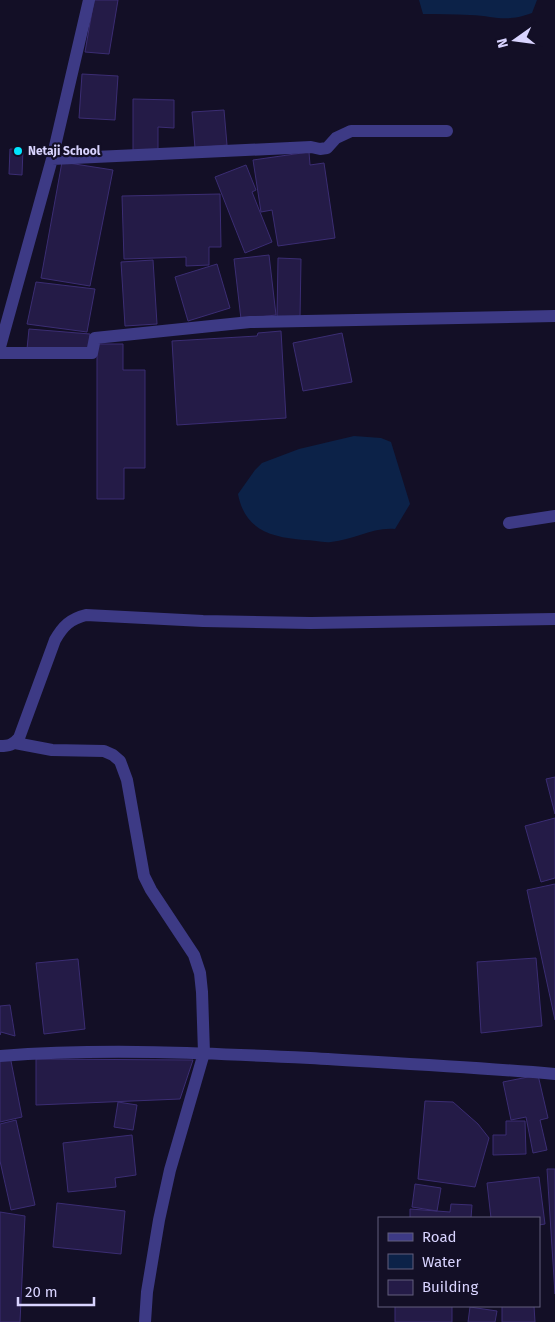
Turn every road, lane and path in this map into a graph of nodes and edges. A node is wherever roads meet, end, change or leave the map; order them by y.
1 (89, 0) edge
2 (446, 131) dead end
3 (52, 159) junction
4 (555, 316) edge
5 (0, 347) edge
6 (0, 353) edge
7 (555, 516) edge
8 (508, 523) dead end
9 (555, 619) edge
10 (15, 743) junction
11 (0, 746) edge
12 (204, 1052) junction
13 (0, 1056) edge
14 (555, 1074) edge
15 (145, 1322) edge

1 - 3 street
2 - 3 street
3 - 5 street
4 - 6 street
7 - 8 street
9 - 10 street
10 - 11 street
10 - 12 street
12 - 13 street
12 - 14 street
12 - 15 street

